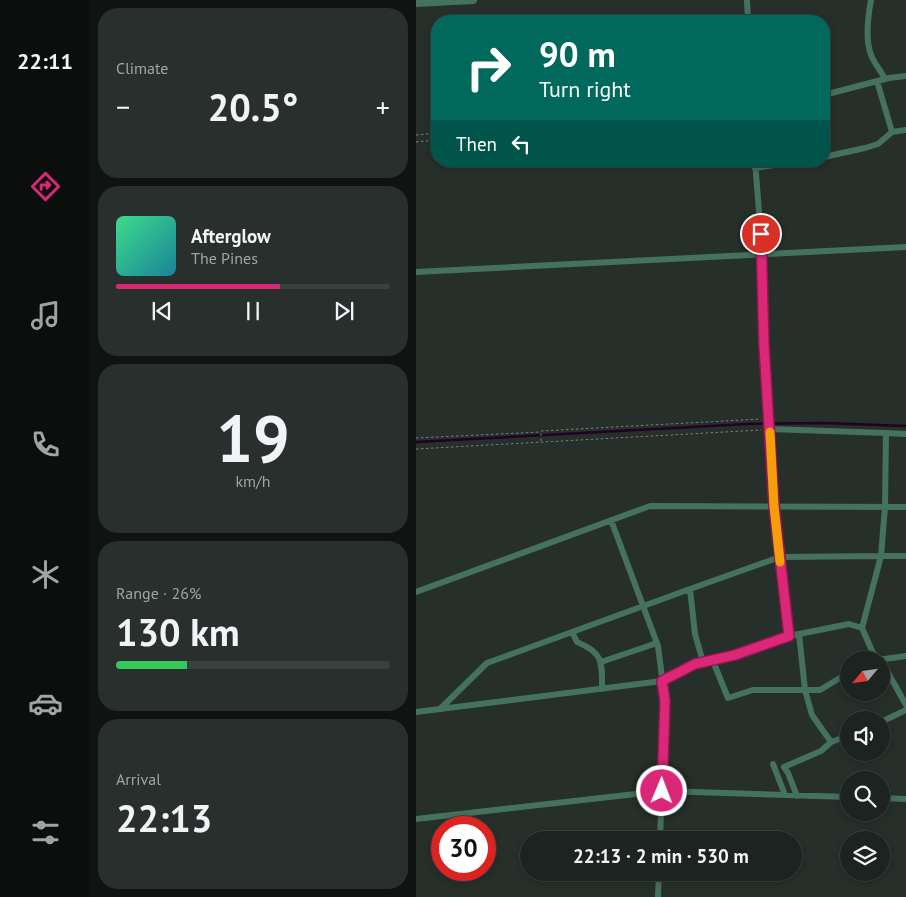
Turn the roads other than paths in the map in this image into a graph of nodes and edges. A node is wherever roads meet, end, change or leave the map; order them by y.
1 (474, 0) edge
2 (747, 0) edge
3 (871, 0) edge
4 (416, 4) edge
5 (748, 15) edge
6 (906, 76) edge
7 (885, 79) junction
8 (877, 81) junction
9 (830, 93) edge
10 (906, 130) edge
11 (892, 132) junction
12 (830, 156) edge
13 (755, 167) edge
14 (906, 247) edge
15 (762, 254) junction
16 (416, 272) edge
17 (770, 429) junction
18 (886, 433) junction
19 (906, 434) edge
20 (774, 506) junction
21 (885, 507) junction
22 (906, 507) edge
23 (611, 520) junction
24 (881, 556) junction
25 (906, 556) edge
26 (780, 557) junction
27 (690, 589) junction
28 (416, 592) edge
29 (644, 607) junction
30 (862, 628) junction
31 (572, 632) junction
32 (799, 634) junction
33 (789, 636) junction
34 (657, 643) junction
35 (872, 651) edge
36 (906, 656) edge
37 (890, 658) edge
38 (713, 661) junction
39 (601, 662) junction
40 (703, 662) junction
41 (890, 678) edge
42 (840, 679) edge
43 (662, 681) junction
44 (602, 689) junction
45 (805, 690) junction
46 (906, 705) edge
47 (440, 709) junction
48 (906, 710) edge
49 (416, 712) edge
50 (890, 718) edge
51 (840, 739) edge
52 (831, 742) junction
53 (773, 764) dead end
54 (662, 791) junction
55 (785, 796) junction
56 (797, 796) junction
57 (840, 797) edge
58 (890, 798) edge
59 (906, 799) edge
60 (416, 819) edge
61 (660, 831) edge
62 (659, 881) edge
63 (658, 897) edge

1 - 4 street
2 - 5 street
3 - 7 street
6 - 7 street
7 - 8 street
8 - 9 street
8 - 11 street
10 - 11 street
11 - 12 street
13 - 15 street
14 - 15 street
15 - 16 street
15 - 17 street
17 - 18 street
17 - 20 street
18 - 19 street
18 - 21 street
20 - 21 street
20 - 23 street
20 - 26 street
21 - 22 street
21 - 24 street
23 - 28 street
23 - 29 street
24 - 25 street
24 - 26 street
24 - 30 street
26 - 27 street
26 - 33 street
27 - 29 street
27 - 40 street
29 - 31 street
29 - 34 street
30 - 32 street
30 - 35 street
31 - 39 street
31 - 47 street
32 - 33 street
32 - 45 street
33 - 38 street
34 - 39 street
34 - 43 street
36 - 37 street
38 - 40 street
38 - 45 street
39 - 44 street
40 - 43 street
41 - 46 street
42 - 45 street
43 - 44 street
43 - 54 street
44 - 47 street
45 - 52 street
47 - 49 street
48 - 50 street
51 - 52 street
52 - 56 street
53 - 55 street
54 - 55 street
54 - 60 street
54 - 61 street
55 - 56 street
56 - 57 street
58 - 59 street
62 - 63 street

